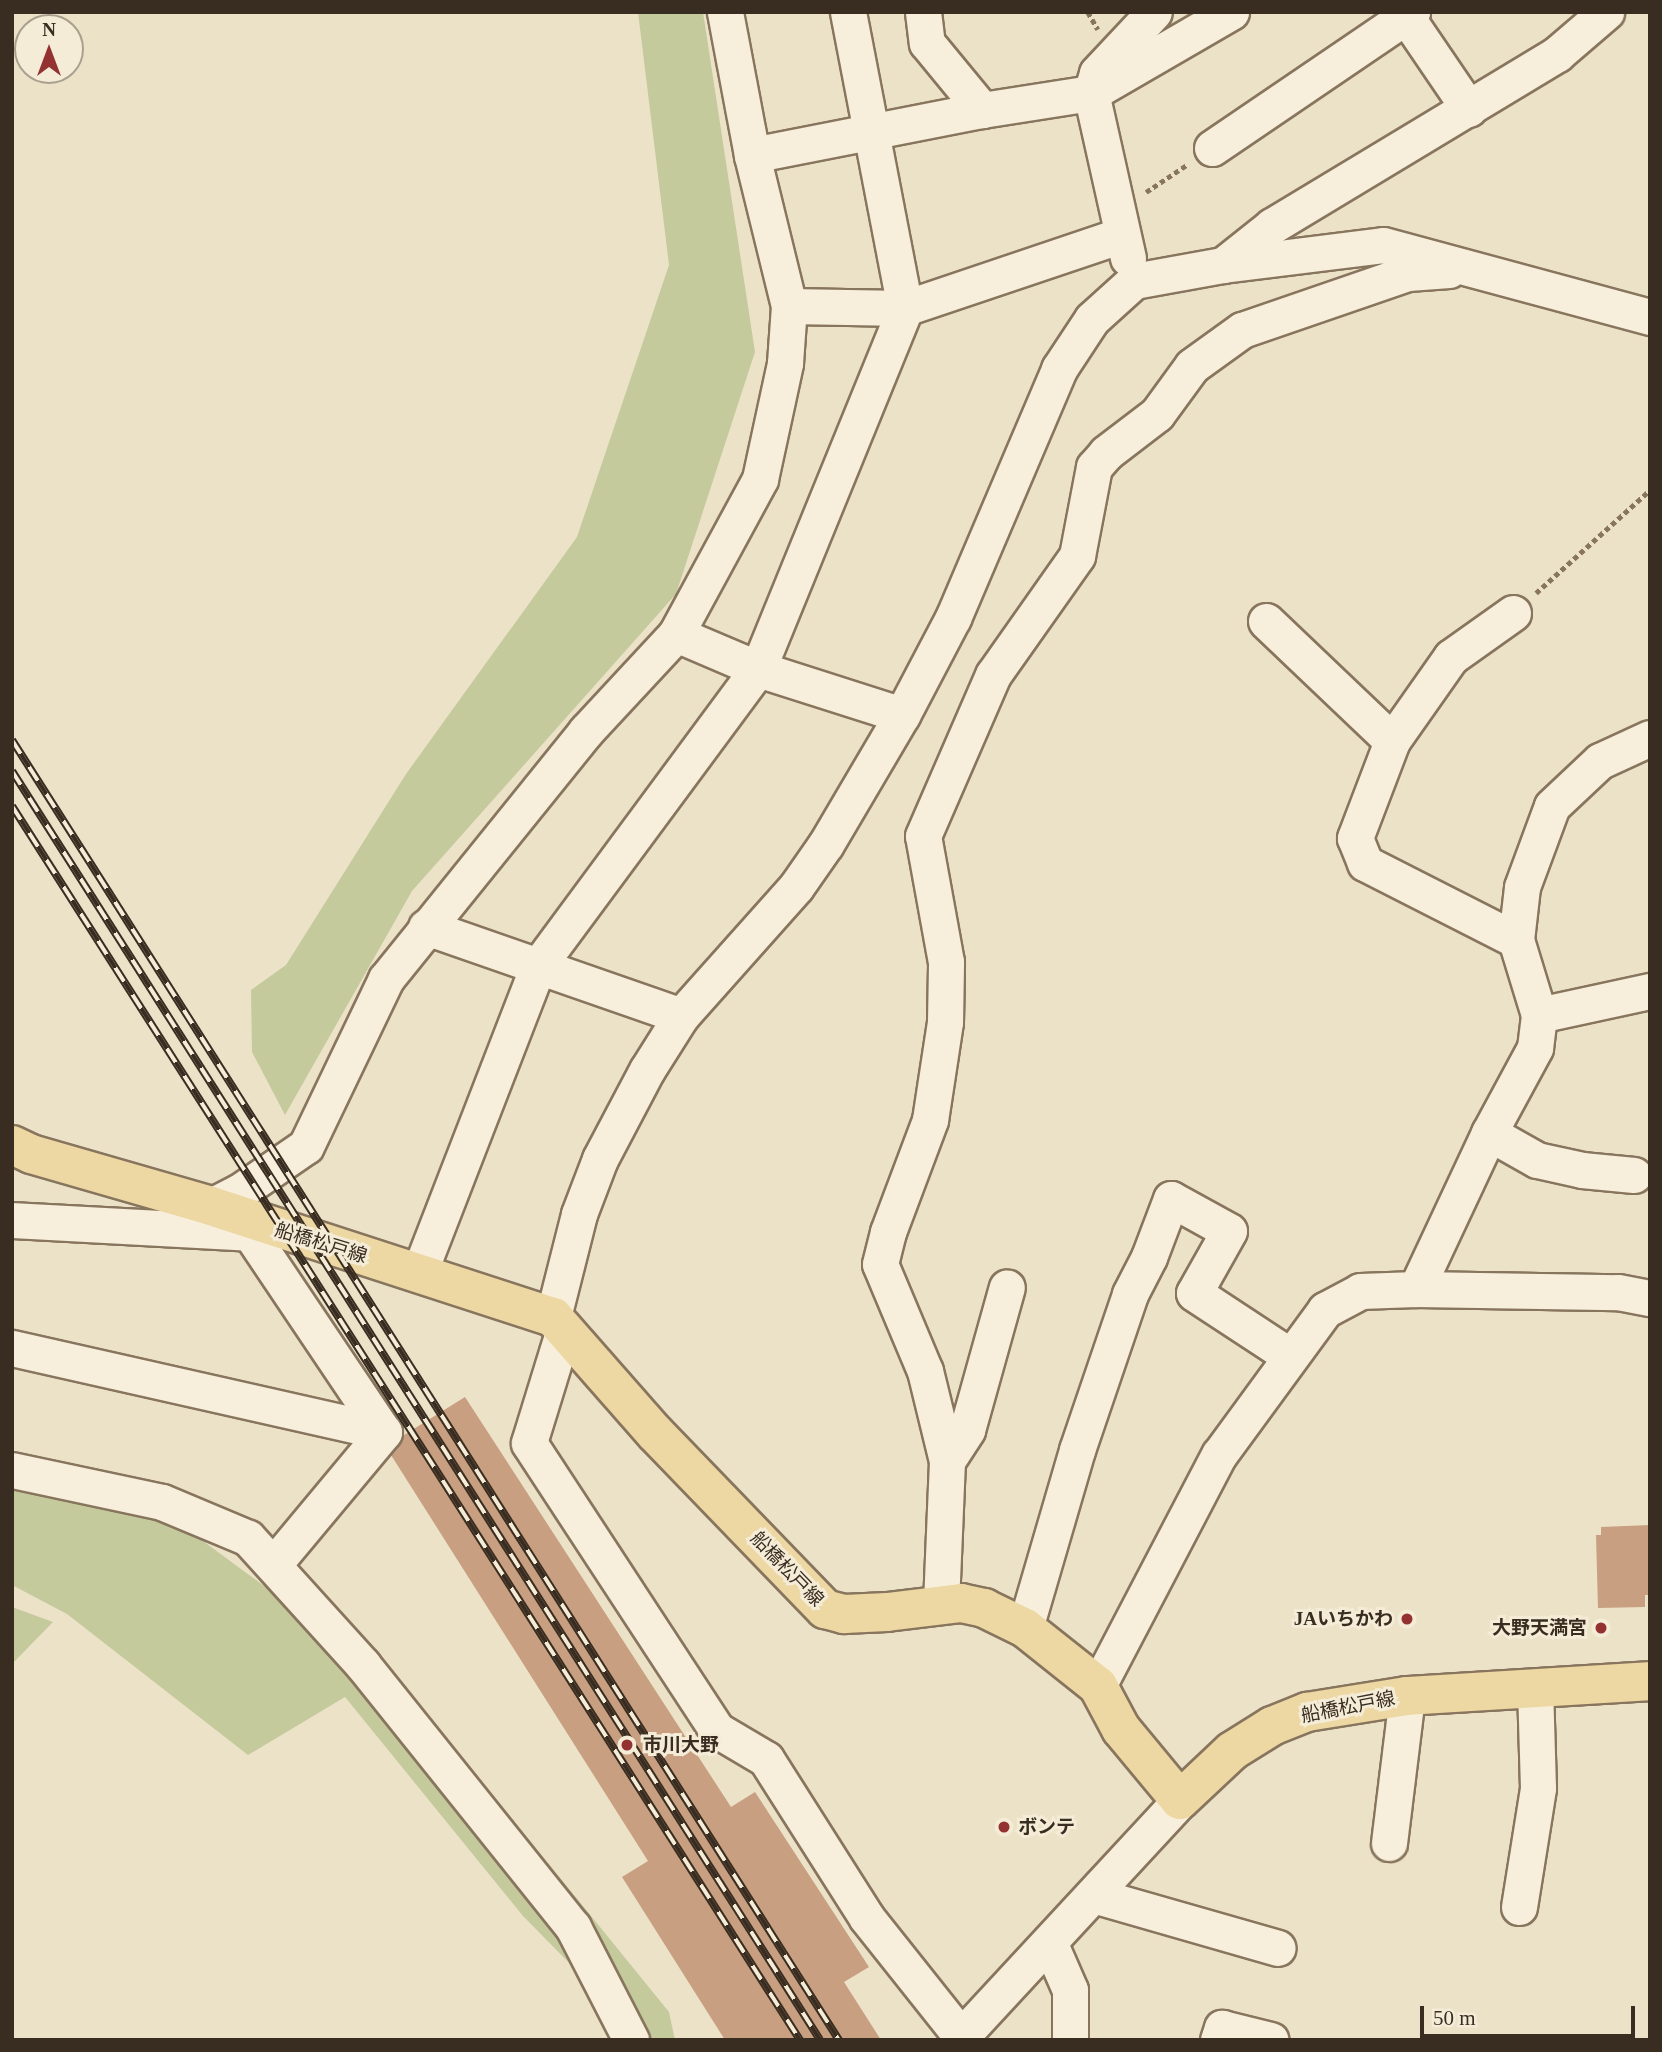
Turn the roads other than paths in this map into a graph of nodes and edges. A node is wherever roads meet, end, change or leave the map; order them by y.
1 (725, 12) edge
2 (848, 12) edge
3 (923, 12) edge
4 (1154, 12) edge
5 (1231, 12) edge
6 (1606, 12) edge
7 (1407, 14) edge
8 (1091, 93) junction
9 (1469, 109) junction
10 (982, 110) junction
11 (871, 132) junction
12 (1212, 148) road end
13 (752, 155) junction
14 (1120, 223) junction
15 (1223, 265) junction
16 (1474, 268) junction
17 (1133, 281) junction
18 (789, 306) junction
19 (905, 308) junction
20 (1650, 317) edge
21 (1513, 613) road end
22 (1266, 621) dead end
23 (676, 634) junction
24 (758, 669) junction
25 (902, 715) junction
26 (1650, 738) edge
27 (1392, 741) junction
28 (426, 927) junction
29 (1516, 940) junction
30 (538, 966) junction
31 (1650, 991) edge
32 (1539, 1015) junction
33 (681, 1016) junction
34 (1489, 1133) junction
35 (12, 1144) edge
36 (1634, 1175) dead end
37 (234, 1219) junction
38 (12, 1220) edge
39 (419, 1273) junction
40 (1007, 1287) dead end
41 (1416, 1289) junction
42 (1650, 1298) edge
43 (558, 1323) junction
44 (12, 1348) edge
45 (1290, 1356) junction
46 (384, 1432) junction
47 (947, 1461) junction
48 (12, 1470) edge
49 (273, 1565) junction
50 (941, 1604) junction
51 (1025, 1628) junction
52 (1650, 1681) edge
53 (1098, 1686) junction
54 (1535, 1687) junction
55 (1407, 1696) junction
56 (1180, 1800) junction
57 (1389, 1843) dead end
58 (1093, 1895) junction
59 (1519, 1907) dead end
60 (1050, 1944) junction
61 (1278, 1948) dead end
62 (961, 2039) edge
63 (631, 2040) edge
64 (1070, 2040) edge
65 (1218, 2040) edge
66 (1271, 2040) edge

1 - 13 street
2 - 11 street
3 - 10 street
4 - 8 street
5 - 8 street
6 - 9 street
7 - 9 street
7 - 12 street
8 - 10 street
8 - 14 street
9 - 15 street
10 - 11 street
11 - 13 street
11 - 19 street
13 - 18 street
14 - 17 street
14 - 19 street
15 - 16 street
15 - 17 street
16 - 20 street
16 - 47 street
17 - 25 street
18 - 19 street
18 - 23 street
19 - 24 street
21 - 27 street
22 - 27 street
23 - 24 street
23 - 28 street
24 - 25 street
24 - 30 street
25 - 33 street
26 - 29 street
27 - 29 street
28 - 30 street
28 - 37 street
29 - 32 street
30 - 33 street
30 - 39 street
31 - 32 street
32 - 34 street
33 - 43 street
34 - 36 street
34 - 41 street
35 - 37 main road, 船橋松戸線
37 - 38 street
37 - 39 main road, 船橋松戸線
37 - 46 street
39 - 43 main road, 船橋松戸線
40 - 47 street
41 - 42 street
41 - 45 street
43 - 50 main road, 船橋松戸線
43 - 62 street
44 - 46 street
45 - 51 street
45 - 53 street
46 - 49 street
47 - 50 street
48 - 49 street
49 - 63 street
50 - 51 main road, 船橋松戸線
51 - 53 main road, 船橋松戸線
52 - 54 main road, 船橋松戸線
53 - 56 main road, 船橋松戸線
54 - 55 main road, 船橋松戸線
54 - 59 street
55 - 56 main road, 船橋松戸線
55 - 57 street
56 - 58 street
58 - 60 street
58 - 61 street
60 - 62 street
60 - 64 street
65 - 66 street

